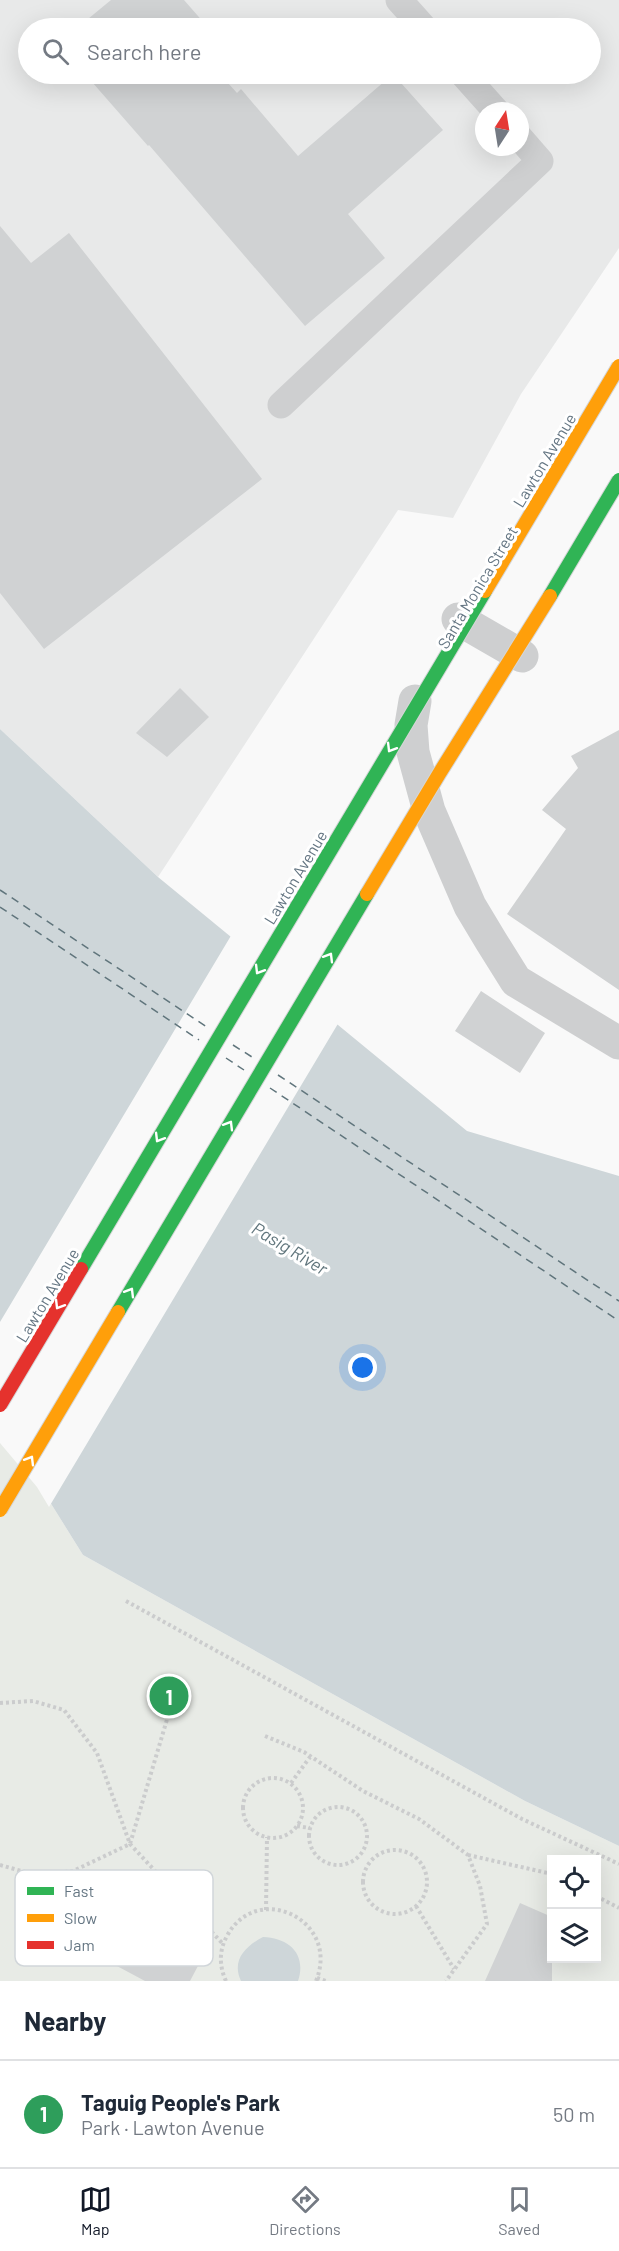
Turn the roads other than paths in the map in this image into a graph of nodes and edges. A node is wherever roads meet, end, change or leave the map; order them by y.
1 (399, 0) edge
2 (415, 18) edge
3 (472, 84) edge
4 (488, 102) edge
5 (529, 148) edge
6 (619, 366) edge
7 (619, 397) edge
8 (281, 405) dead end
9 (619, 480) edge
10 (619, 492) edge
11 (459, 619) junction
12 (522, 656) junction
13 (429, 811) junction
14 (619, 1042) edge
15 (0, 1405) edge
16 (0, 1510) edge

1 - 2 lane
3 - 4 lane
5 - 8 lane
6 -> 15 main road, Lawton Avenue, bridge
7 - 11 street, Santa Monica Street
16 -> 9 main road, bridge
10 - 12 street
11 - 12 street
11 - 13 street, Santa Monica Street
12 - 13 street
13 - 14 street, Santa Monica Street

